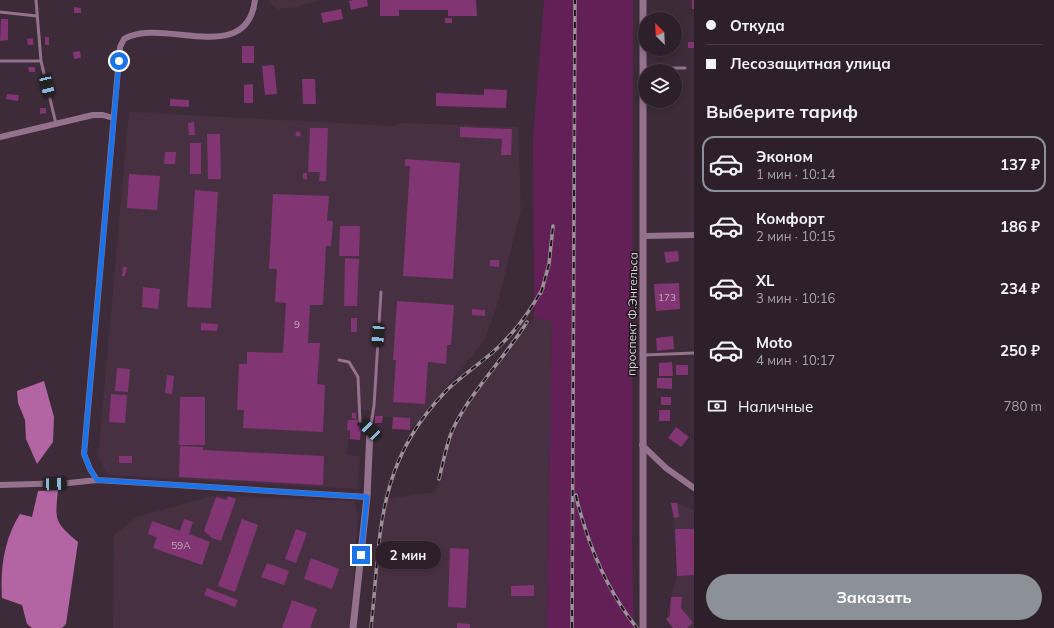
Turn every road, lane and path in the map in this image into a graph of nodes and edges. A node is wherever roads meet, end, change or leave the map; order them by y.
1 (36, 0) edge
2 (255, 0) edge
3 (643, 0) edge
4 (0, 12) edge
5 (38, 16) junction
6 (0, 61) edge
7 (41, 61) junction
8 (642, 64) edge
9 (642, 108) edge
10 (113, 118) junction
11 (56, 124) junction
12 (0, 137) edge
13 (694, 235) edge
14 (644, 236) junction
15 (381, 292) dead end
16 (694, 353) edge
17 (643, 355) junction
18 (339, 360) dead end
19 (370, 430) junction
20 (642, 444) junction
21 (97, 480) junction
22 (0, 485) edge
23 (694, 488) edge
24 (367, 497) junction
25 (353, 628) edge
26 (643, 628) edge

1 - 5 lane
2 - 10 street
3 - 8 street, проспект Ф.Энгельса
4 - 5 lane
5 - 7 lane
6 - 7 lane
7 - 11 lane
9 - 14 street, проспект Ф.Энгельса
10 - 11 street
10 - 21 street
11 - 12 street
13 - 14 street
14 - 17 street, проспект Ф.Энгельса
15 - 19 lane
16 - 17 lane
17 - 20 street, проспект Ф.Энгельса
18 - 19 lane
19 - 24 street
20 - 23 street
20 - 26 street, проспект Ф.Энгельса
21 - 22 street
21 - 24 street
24 - 25 street

